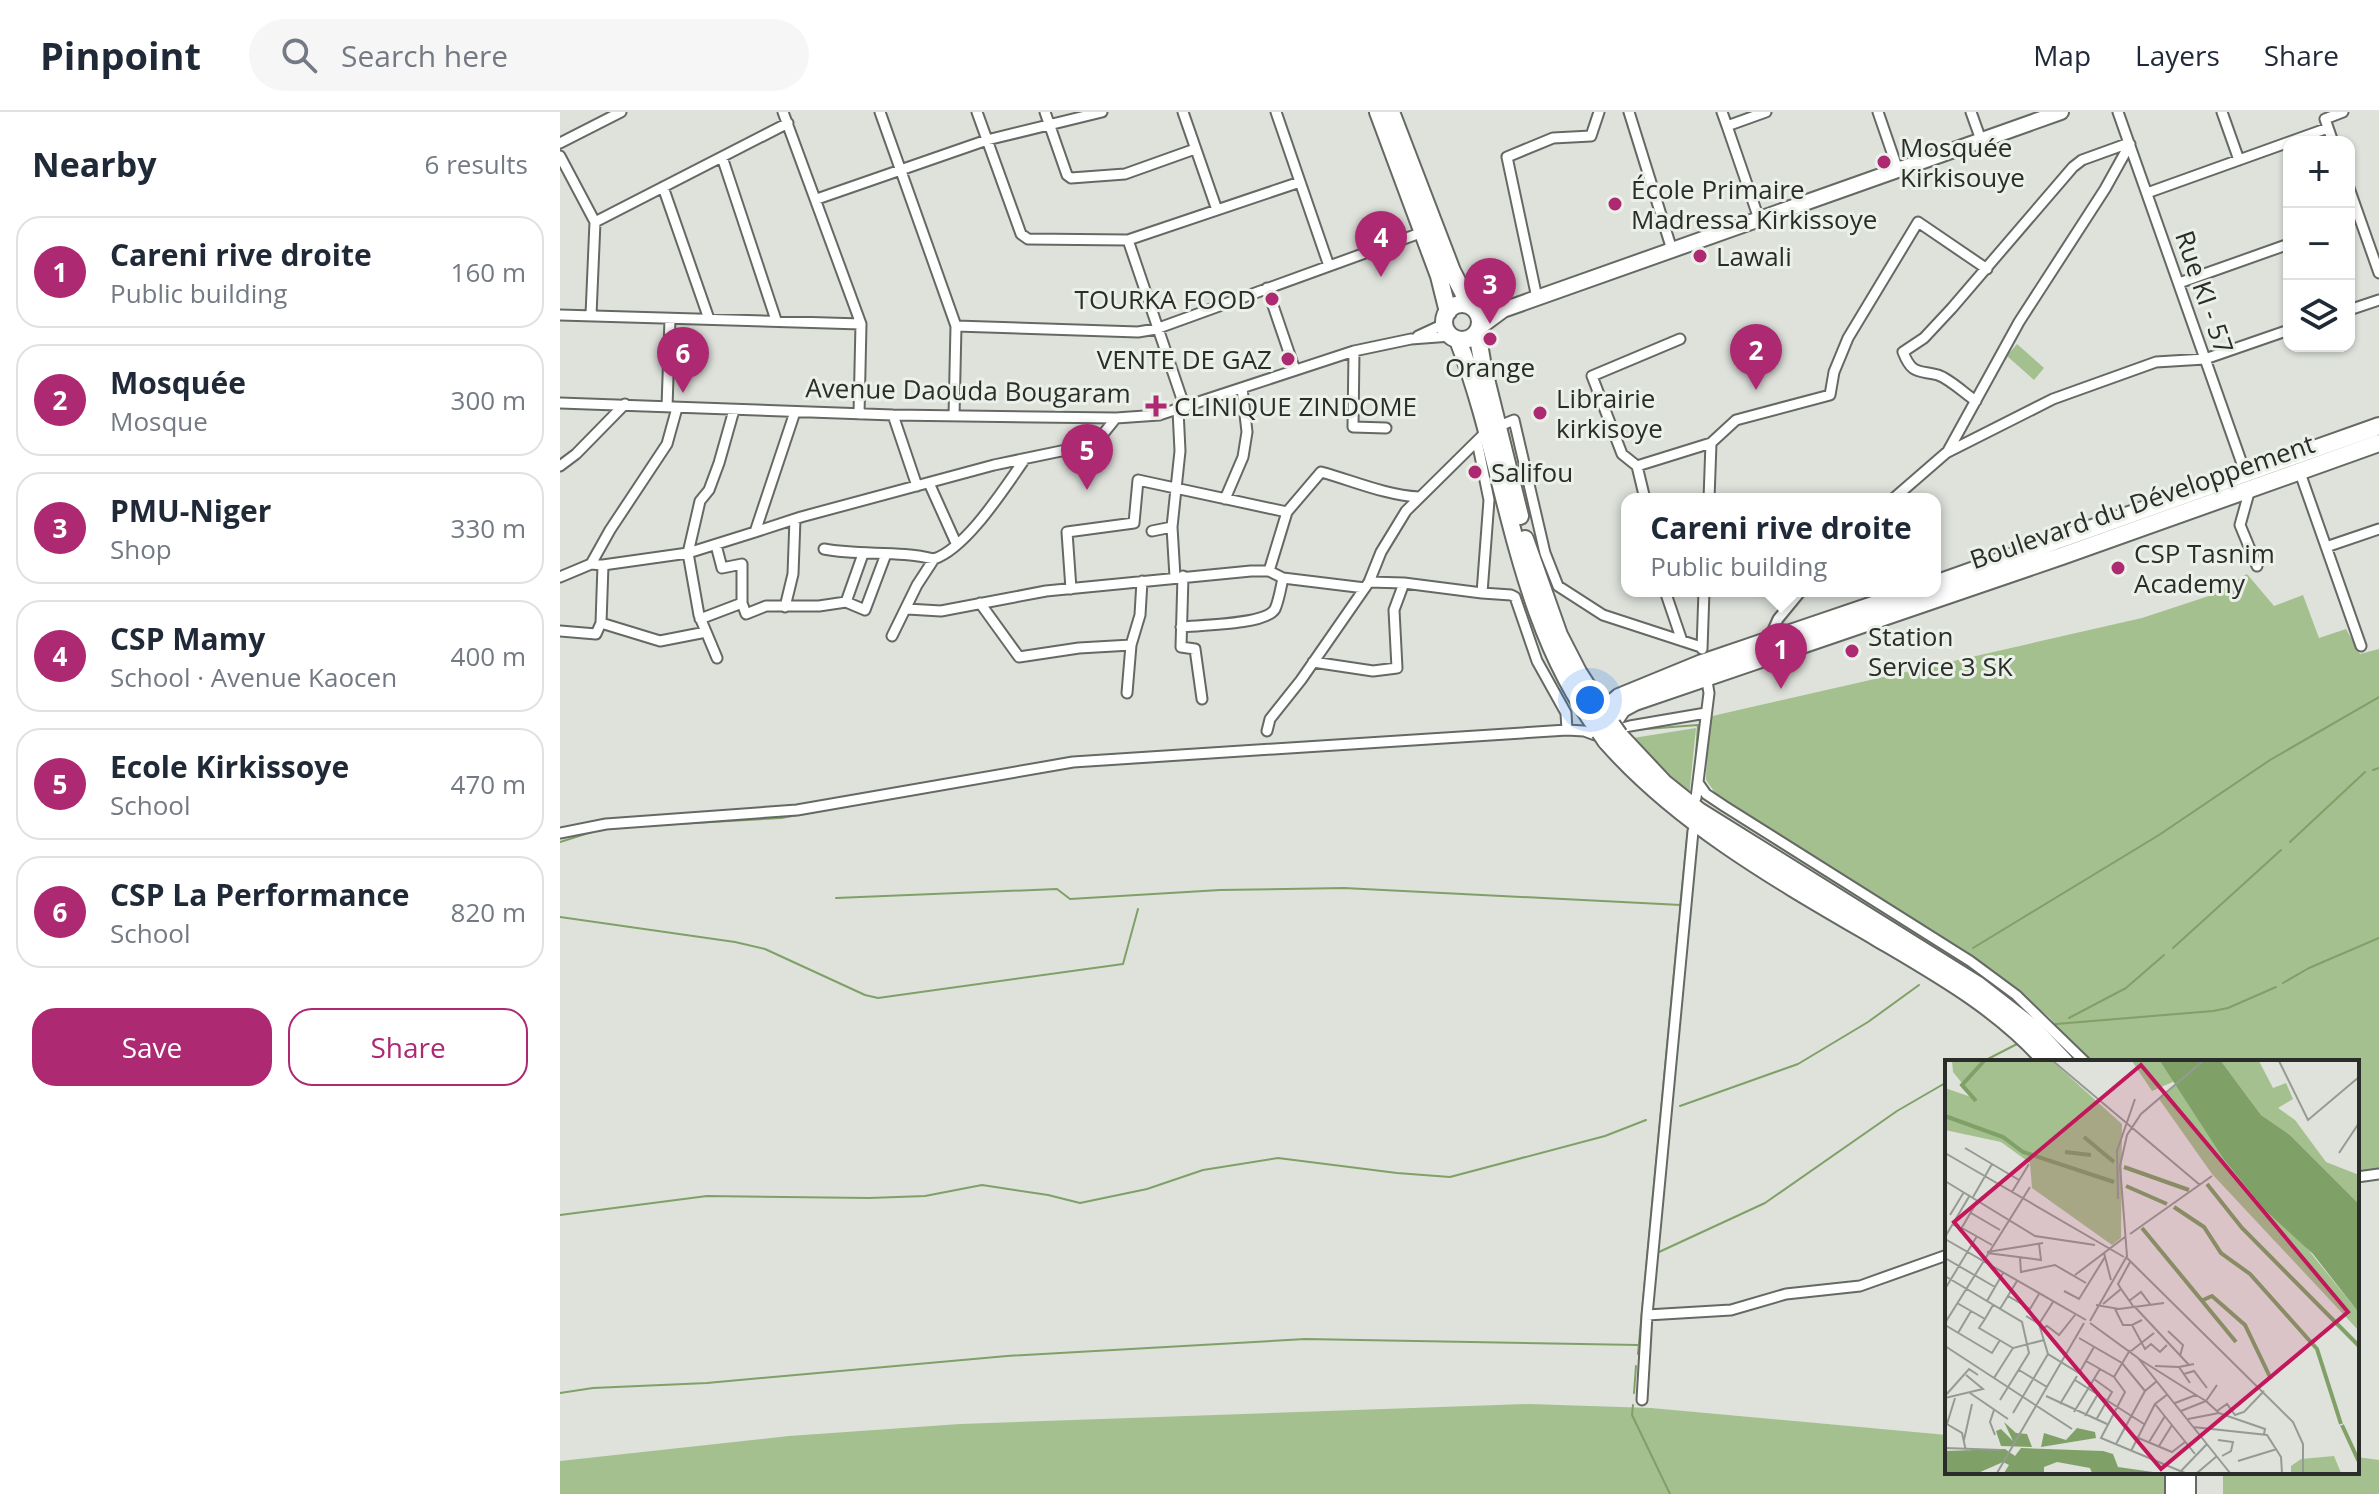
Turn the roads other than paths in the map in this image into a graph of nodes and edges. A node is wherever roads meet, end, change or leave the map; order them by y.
1 (621, 112) edge
2 (783, 112) edge
3 (880, 112) edge
4 (977, 112) edge
5 (1045, 112) edge
6 (1102, 112) edge
7 (1183, 112) edge
8 (1276, 112) edge
9 (1378, 112) edge
10 (1391, 112) edge
11 (1599, 112) edge
12 (1629, 112) edge
13 (1722, 112) edge
14 (1766, 112) edge
15 (1878, 112) edge
16 (1971, 112) edge
17 (2061, 112) edge
18 (2118, 112) edge
19 (2222, 112) edge
20 (2343, 112) edge
21 (788, 123) junction
22 (2326, 123) junction
23 (1049, 125) junction
24 (1727, 126) junction
25 (2331, 136) edge
26 (987, 140) junction
27 (1981, 140) junction
28 (560, 143) edge
29 (2130, 144) junction
30 (1195, 149) junction
31 (560, 156) edge
32 (722, 157) junction
33 (2239, 160) junction
34 (901, 170) junction
35 (1898, 170) junction
36 (1300, 182) junction
37 (663, 187) junction
38 (2147, 193) junction
39 (817, 199) junction
40 (2355, 205) edge
41 (1217, 210) junction
42 (1759, 219) junction
43 (2360, 219) junction
44 (2355, 220) edge
45 (595, 222) junction
46 (1423, 232) junction
47 (1128, 240) junction
48 (2283, 246) edge
49 (1672, 250) junction
50 (1329, 266) junction
51 (1987, 269) junction
52 (2379, 273) edge
53 (2179, 283) junction
54 (1267, 288) junction
55 (1537, 298) junction
56 (2379, 300) edge
57 (2355, 308) edge
58 (560, 315) edge
59 (591, 315) junction
60 (670, 319) junction
61 (709, 319) junction
62 (1476, 319) junction
63 (776, 320) junction
64 (861, 324) junction
65 (956, 326) junction
66 (1450, 328) junction
67 (1156, 329) junction
68 (2283, 332) edge
69 (1680, 339) dead end
70 (1354, 351) junction
71 (2205, 359) junction
72 (1295, 370) junction
73 (1242, 388) junction
74 (1976, 401) junction
75 (560, 403) edge
76 (625, 404) junction
77 (672, 408) junction
78 (1182, 409) junction
79 (734, 410) junction
80 (795, 412) junction
81 (859, 414) junction
82 (893, 415) junction
83 (954, 416) junction
84 (1116, 418) junction
85 (2379, 426) edge
86 (1386, 428) dead end
87 (1488, 432) junction
88 (1711, 443) junction
89 (2379, 443) edge
90 (1946, 453) junction
91 (1025, 459) junction
92 (560, 466) edge
93 (1637, 466) junction
94 (2299, 470) junction
95 (2248, 480) junction
96 (929, 483) junction
97 (917, 486) junction
98 (1176, 488) junction
99 (1644, 493) edge
100 (1709, 493) edge
101 (1900, 493) edge
102 (1419, 497) junction
103 (1225, 499) junction
104 (1287, 512) junction
105 (795, 519) junction
106 (1172, 527) junction
107 (2379, 529) edge
108 (1152, 531) dead end
109 (755, 532) junction
110 (956, 543) junction
111 (716, 545) junction
112 (2326, 547) junction
113 (824, 549) dead end
114 (688, 553) junction
115 (863, 554) junction
116 (886, 554) junction
117 (934, 559) junction
118 (591, 564) junction
119 (603, 565) junction
120 (2257, 566) dead end
121 (1269, 571) junction
122 (560, 577) edge
123 (1179, 577) junction
124 (1283, 578) junction
125 (1142, 581) junction
126 (1941, 582) edge
127 (1404, 583) junction
128 (1367, 585) junction
129 (1071, 589) junction
130 (1482, 593) junction
131 (1941, 593) edge
132 (1667, 597) edge
133 (1704, 597) edge
134 (1796, 597) edge
135 (1902, 597) edge
136 (1926, 597) edge
137 (846, 602) junction
138 (742, 603) junction
139 (980, 603) junction
140 (785, 607) junction
141 (907, 609) junction
142 (1860, 617) junction
143 (700, 619) junction
144 (601, 623) junction
145 (1181, 627) junction
146 (560, 631) edge
147 (1818, 631) junction
148 (706, 632) junction
149 (892, 636) dead end
150 (1682, 641) junction
151 (1768, 641) junction
152 (1131, 645) junction
153 (2361, 646) dead end
154 (717, 658) dead end
155 (1313, 662) junction
156 (1704, 662) junction
157 (1589, 687) junction
158 (1127, 693) dead end
159 (1619, 697) junction
160 (1202, 699) dead end
161 (1706, 713) junction
162 (1608, 728) junction
163 (1567, 730) junction
164 (1267, 731) dead end
165 (1699, 784) junction
166 (1696, 798) dead end
167 (1693, 831) dead end
168 (560, 833) edge
169 (2032, 1037) junction
170 (2046, 1060) edge
171 (2062, 1060) edge
172 (2083, 1060) edge
173 (2379, 1174) edge
174 (2359, 1177) edge
175 (1945, 1256) edge
176 (1647, 1315) junction
177 (1642, 1400) dead end

1 - 28 street
2 - 21 street
3 - 34 street
4 - 26 street
5 - 23 street
6 - 23 street
7 - 30 street
8 - 36 street
9 - 46 highway
10 - 62 highway
11 - 55 street
12 - 49 street
13 - 24 street
14 - 24 street
15 - 35 street
16 - 27 street
17 - 27 street
18 - 29 street, Rue KI - 57
19 - 33 street
20 - 22 street
21 - 32 street
21 - 39 street
22 - 25 street
22 - 33 street
23 - 26 street
23 - 30 street
24 - 42 street
26 - 34 street
26 - 47 street
27 - 35 street
29 - 38 street, Rue KI - 57
29 - 51 street
29 - 74 street
30 - 41 street
31 - 45 street
32 - 37 street
32 - 63 street
33 - 38 street
34 - 39 street
34 - 65 street
35 - 42 street
36 - 41 street
36 - 50 street
37 - 45 street
37 - 61 street
38 - 53 street, Rue KI - 57
39 - 64 street
40 - 43 street
41 - 47 street
42 - 49 street
43 - 44 street
43 - 52 street
45 - 59 street
46 - 50 street
46 - 66 highway
47 - 67 street
48 - 53 street
49 - 55 street
50 - 54 street
51 - 74 street
51 - 88 street
53 - 71 street, Rue KI - 57
54 - 67 street
54 - 72 street
55 - 62 street
56 - 57 street
58 - 59 street
59 - 60 street
60 - 61 street
60 - 77 street
61 - 63 street
62 - 66 highway
62 - 66 highway
62 - 87 highway
63 - 64 street
64 - 81 street
65 - 67 street
65 - 83 street
66 - 70 street, Avenue Daouda Bougaram
66 - 87 highway
67 - 78 street
68 - 71 street
69 - 93 street
70 - 72 street, Avenue Daouda Bougaram
70 - 86 street
71 - 90 street
71 - 95 street, Rue KI - 57
72 - 73 street, Avenue Daouda Bougaram
73 - 78 street, Avenue Daouda Bougaram
73 - 103 street
74 - 90 street
75 - 76 street, Avenue Daouda Bougaram
76 - 77 street, Avenue Daouda Bougaram
76 - 92 street
77 - 79 street, Avenue Daouda Bougaram
77 - 118 street
78 - 84 street, Avenue Daouda Bougaram
78 - 98 street
79 - 80 street, Avenue Daouda Bougaram
79 - 114 street
80 - 81 street, Avenue Daouda Bougaram
80 - 109 street
81 - 82 street, Avenue Daouda Bougaram
82 - 83 street, Avenue Daouda Bougaram
82 - 97 street
83 - 84 street, Avenue Daouda Bougaram
84 - 91 street
85 - 95 highway, Boulevard du Développement
87 - 102 street
87 - 130 street
87 - 150 street
87 - 157 highway
87 - 162 highway
88 - 93 street
88 - 100 street
89 - 94 highway, Boulevard du Développement
90 - 101 street
91 - 96 street
91 - 110 street
93 - 99 street
94 - 95 highway, Boulevard du Développement
94 - 112 street
95 - 120 street
95 - 126 highway, Boulevard du Développement
95 - 131 highway, Boulevard du Développement
96 - 97 street
96 - 110 street
97 - 105 street
98 - 103 street
98 - 106 street
98 - 129 street
102 - 104 street
102 - 128 street
103 - 104 street
104 - 121 street
105 - 109 street
105 - 140 street
106 - 108 street
106 - 123 street
107 - 112 street
109 - 111 street
110 - 117 street
111 - 114 street
111 - 138 street
112 - 153 street
113 - 115 street
114 - 119 street
114 - 143 street
115 - 116 street
115 - 137 street
116 - 117 street
116 - 137 street
117 - 141 street
118 - 119 street
118 - 122 street
119 - 144 street
121 - 123 street
121 - 124 street
123 - 125 street
123 - 145 street
124 - 128 street
124 - 145 street
125 - 129 street
125 - 152 street
127 - 128 street
127 - 130 street
127 - 155 street
128 - 155 street
129 - 139 street
130 - 163 street
132 - 150 street
133 - 156 street
134 - 151 street
135 - 142 highway, Boulevard du Développement
136 - 142 highway, Boulevard du Développement
137 - 140 street
138 - 140 street
138 - 143 street
139 - 141 street
139 - 152 street
141 - 149 street
142 - 147 highway, Boulevard du Développement
143 - 148 street
144 - 146 street
144 - 148 street
145 - 160 street
147 - 151 highway, Boulevard du Développement
147 - 156 highway, Boulevard du Développement
148 - 154 street
150 - 156 street
151 - 156 highway, Boulevard du Développement
152 - 158 street
155 - 164 street
156 - 159 highway, Boulevard du Développement
156 - 161 street
156 - 162 highway, Boulevard du Développement
157 - 159 highway
157 - 162 highway
159 - 162 highway, Boulevard du Développement
161 - 163 street
161 - 165 street
162 - 169 highway
163 - 168 street
165 - 166 street
165 - 172 street
167 - 176 street
169 - 170 highway
169 - 171 highway
173 - 174 street
175 - 176 street
176 - 177 street

